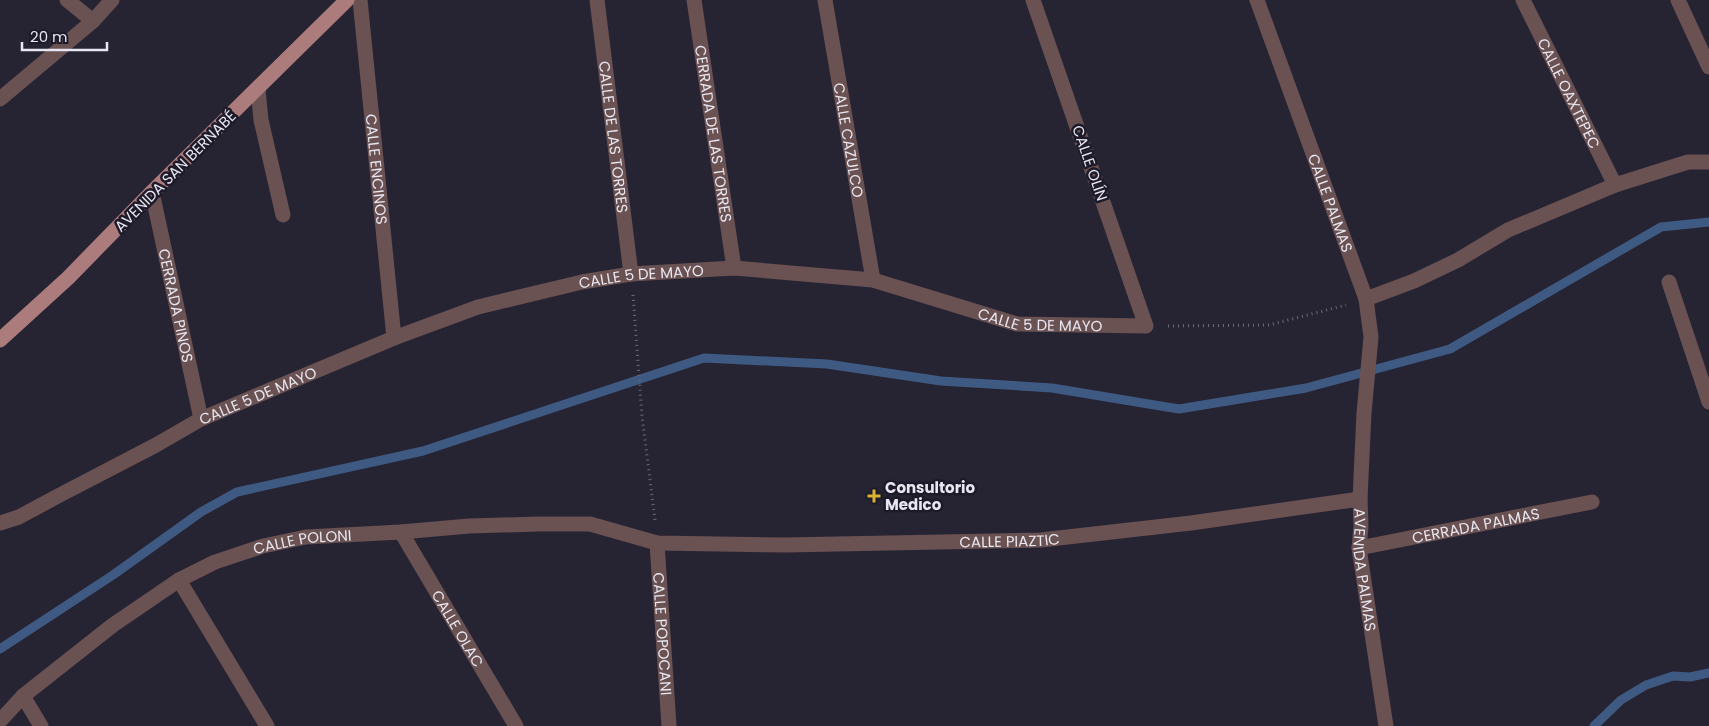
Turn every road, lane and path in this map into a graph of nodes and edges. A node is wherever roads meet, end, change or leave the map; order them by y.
1 (67, 0) edge
2 (112, 0) edge
3 (347, 0) edge
4 (360, 0) edge
5 (596, 0) edge
6 (694, 0) edge
7 (825, 0) edge
8 (1034, 0) edge
9 (1257, 0) edge
10 (1523, 0) edge
11 (1678, 0) edge
12 (93, 21) junction
13 (1709, 67) edge
14 (258, 89) junction
15 (0, 99) edge
16 (1709, 162) edge
17 (1615, 185) junction
18 (152, 192) junction
19 (284, 216) dead end
20 (734, 268) junction
21 (631, 274) junction
22 (873, 280) junction
23 (1668, 282) dead end
24 (1366, 299) junction
25 (1324, 310) dead end
26 (1146, 326) junction
27 (394, 338) junction
28 (0, 340) edge
29 (1709, 402) edge
30 (1364, 413) joint
31 (201, 419) junction
32 (1360, 499) junction
33 (1592, 502) dead end
34 (655, 511) dead end
35 (0, 523) edge
36 (401, 532) junction
37 (658, 543) junction
38 (1359, 548) junction
39 (179, 580) junction
40 (23, 696) junction
41 (0, 721) edge
42 (41, 726) edge
43 (267, 726) edge
44 (516, 726) edge
45 (669, 726) edge
46 (1386, 726) edge

1 - 12 street
2 - 12 street
3 - 14 main road, AVENIDA SAN BERNABÉ
4 - 27 street, CALLE ENCINOS
5 - 21 street, CALLE DE LAS TORRES
6 - 20 street, CERRADA DE LAS TORRES
7 - 22 street, CALLE CAZULCO
8 - 26 street, CALLE OLÍN
9 - 24 street, CALLE PALMAS
10 - 17 street, CALLE OAXTEPEC
11 - 13 street
12 - 15 street
14 - 18 main road, AVENIDA SAN BERNABÉ
14 - 19 street
16 - 17 street
17 - 24 street
18 - 28 main road, AVENIDA SAN BERNABÉ
18 - 31 street, CERRADA PINOS
20 - 21 street, CALLE 5 DE MAYO
20 - 22 street, CALLE 5 DE MAYO
21 - 27 street, CALLE 5 DE MAYO
21 - 34 path
22 - 26 street, CALLE 5 DE MAYO
23 - 29 street
24 - 30 street, CALLE PALMAS
25 - 26 path
27 - 31 street, CALLE 5 DE MAYO
30 - 32 street, AVENIDA PALMAS
31 - 35 street, CALLE 5 DE MAYO
32 - 37 street, CALLE PIAZTIC
32 - 38 street, AVENIDA PALMAS
33 - 38 street, CERRADA PALMAS
36 - 37 street, CALLE POLONI
36 - 39 street, CALLE POLONI
36 - 44 street, CALLE OLAC
37 - 45 street, CALLE POPOCANI
38 - 46 street, AVENIDA PALMAS
39 - 40 street, CALLE POLONI
39 - 43 street
40 - 41 street, CALLE POLONI
40 - 42 street

